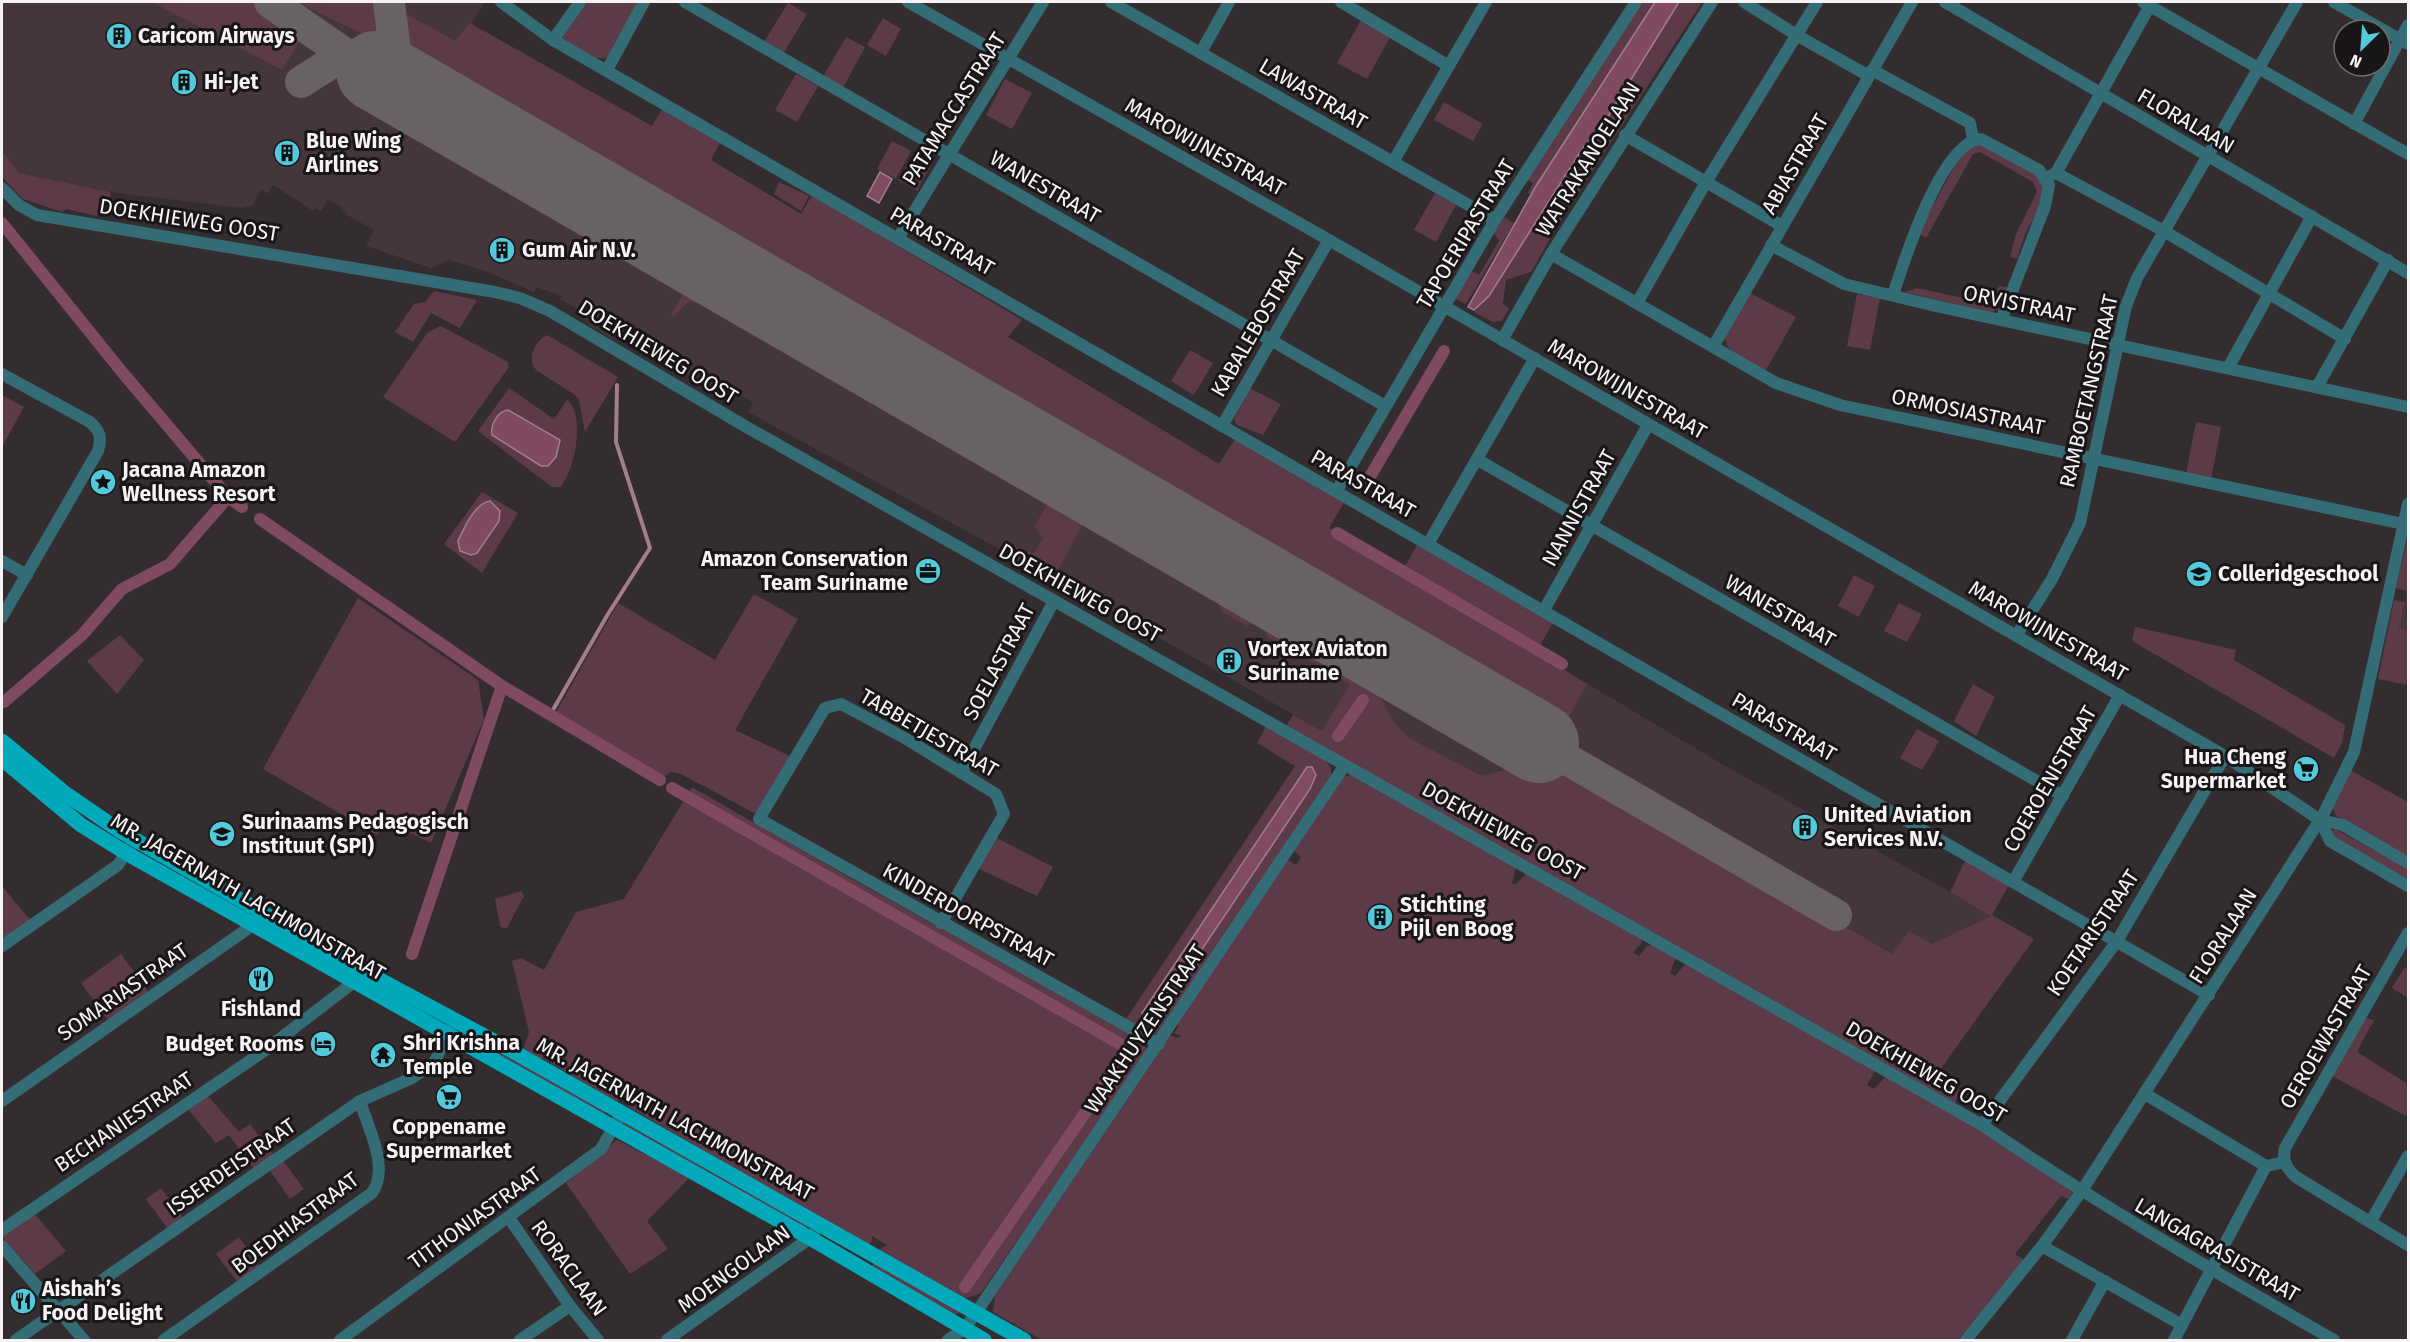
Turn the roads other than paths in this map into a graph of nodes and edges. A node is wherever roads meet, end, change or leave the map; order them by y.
1 (501, 2) edge
2 (580, 2) edge
3 (644, 2) edge
4 (685, 2) edge
5 (908, 2) edge
6 (1043, 2) edge
7 (1111, 2) edge
8 (1229, 2) edge
9 (1341, 2) edge
10 (1486, 2) edge
11 (1636, 2) edge
12 (1712, 2) edge
13 (1744, 2) edge
14 (1817, 2) edge
15 (1912, 2) edge
16 (1945, 2) edge
17 (2297, 2) edge
18 (2334, 2) edge
19 (2148, 3) edge
20 (1355, 5) edge
21 (2409, 25) edge
22 (1798, 36) junction
23 (552, 40) junction
24 (2404, 42) edge
25 (1201, 52) junction
26 (1008, 59) junction
27 (1449, 66) junction
28 (2258, 69) junction
29 (607, 70) junction
30 (1871, 73) junction
31 (2100, 93) junction
32 (2354, 124) junction
33 (1625, 135) junction
34 (1973, 139) junction
35 (948, 154) junction
36 (2409, 154) edge
37 (2206, 156) junction
38 (1393, 162) junction
39 (2051, 175) junction
40 (1706, 182) junction
41 (2, 188) edge
42 (2312, 216) junction
43 (1495, 220) junction
44 (1782, 226) junction
45 (2164, 231) junction
46 (898, 238) junction
47 (1329, 240) junction
48 (1771, 245) junction
49 (1551, 254) junction
50 (2388, 260) junction
51 (2409, 273) edge
52 (2268, 295) junction
53 (1893, 296) junction
54 (1637, 303) junction
55 (1444, 308) junction
56 (2001, 320) junction
57 (1272, 339) junction
58 (2345, 339) junction
59 (1502, 340) junction
60 (1713, 346) junction
61 (2118, 346) junction
62 (1535, 358) junction
63 (2228, 368) junction
64 (2, 374) edge
65 (2318, 387) junction
66 (1385, 406) junction
67 (2409, 407) edge
68 (1648, 425) junction
69 (1222, 426) junction
70 (1478, 459) junction
71 (2094, 459) junction
72 (1336, 490) junction
73 (2409, 504) edge
74 (1591, 524) junction
75 (2406, 524) edge
76 (1428, 544) junction
77 (2, 561) edge
78 (27, 575) junction
79 (1054, 601) junction
80 (1544, 610) junction
81 (2, 617) edge
82 (2016, 636) junction
83 (2120, 695) junction
84 (2, 741) edge
85 (2225, 756) junction
86 (2, 759) edge
87 (1345, 765) junction
88 (962, 773) junction
89 (2062, 796) junction
90 (759, 819) joint
91 (2320, 820) junction
92 (135, 839) junction
93 (126, 853) junction
94 (2409, 863) edge
95 (2013, 882) junction
96 (2409, 886) edge
97 (261, 910) junction
98 (941, 923) junction
99 (253, 925) junction
100 (2409, 933) edge
101 (2117, 941) junction
102 (2, 946) edge
103 (354, 982) junction
104 (2209, 995) junction
105 (455, 1020) junction
106 (447, 1035) junction
107 (1159, 1044) junction
108 (2145, 1094) junction
109 (2, 1101) edge
110 (360, 1101) junction
111 (621, 1114) junction
112 (1982, 1125) junction
113 (613, 1128) junction
114 (2409, 1156) edge
115 (2284, 1162) junction
116 (2266, 1166) junction
117 (2081, 1192) junction
118 (509, 1218) junction
119 (2371, 1221) junction
120 (819, 1224) junction
121 (2, 1230) edge
122 (810, 1238) junction
123 (2409, 1245) edge
124 (2, 1246) edge
125 (2042, 1246) junction
126 (2212, 1271) junction
127 (2104, 1281) junction
128 (570, 1306) junction
129 (57, 1310) junction
130 (976, 1313) junction
131 (2182, 1325) junction
132 (964, 1329) junction
133 (16, 1341) edge
134 (84, 1341) edge
135 (164, 1341) edge
136 (340, 1341) edge
137 (520, 1341) edge
138 (598, 1341) edge
139 (668, 1341) edge
140 (948, 1341) edge
141 (984, 1341) edge
142 (1024, 1341) edge
143 (1966, 1341) edge
144 (2072, 1341) edge
145 (2174, 1341) edge
146 (2334, 1341) edge

1 - 23 street, PARASTRAAT
2 - 23 street
3 - 29 street
4 - 35 street, WANESTRAAT
5 - 26 street, MAROWIJNESTRAAT
6 - 26 street, PATAMACCASTRAAT
7 - 25 street, LAWASTRAAT
8 - 25 street
9 - 20 street
10 - 27 street
11 - 43 street, TAPOERIPASTRAAT
12 - 33 street, WATRAKANOELAAN
13 - 22 street
14 - 22 street
15 - 30 street, ABIASTRAAT
16 - 31 street, FLORALAAN
17 - 28 street, RAMBOETANGSTRAAT
18 - 24 street
19 - 28 street
19 - 31 street
20 - 27 street
21 - 24 street
22 - 30 street
22 - 40 street
23 - 29 street, PARASTRAAT
24 - 32 street
25 - 38 street, LAWASTRAAT
26 - 35 street, PATAMACCASTRAAT
26 - 47 street, MAROWIJNESTRAAT
27 - 38 street
28 - 32 street
28 - 37 street, RAMBOETANGSTRAAT
29 - 46 street, PARASTRAAT
30 - 34 street
30 - 44 street, ABIASTRAAT
31 - 37 street, FLORALAAN
31 - 39 street
32 - 36 street
33 - 40 street
33 - 49 street, WATRAKANOELAAN
34 - 39 street
34 - 53 street
35 - 46 street, PATAMACCASTRAAT
35 - 57 street, WANESTRAAT
37 - 42 street, FLORALAAN
37 - 45 street, RAMBOETANGSTRAAT
38 - 43 street, LAWASTRAAT
39 - 45 street
39 - 56 street
40 - 44 street
40 - 54 street
41 - 79 street, DOEKHIEWEG OOST
42 - 50 street, FLORALAAN
42 - 52 street
43 - 55 street, TAPOERIPASTRAAT
44 - 48 street, ABIASTRAAT
45 - 52 street
45 - 61 street, RAMBOETANGSTRAAT
46 - 69 street, PARASTRAAT
47 - 55 street, MAROWIJNESTRAAT
47 - 57 street, KABALEBOSTRAAT
48 - 53 street, ORVISTRAAT
48 - 60 street, ABIASTRAAT
49 - 54 street, ORMOSIASTRAAT
49 - 59 street, WATRAKANOELAAN
50 - 51 street, FLORALAAN
50 - 58 street
52 - 58 street
52 - 63 street
53 - 56 street, ORVISTRAAT
54 - 60 street, ORMOSIASTRAAT
55 - 59 street, MAROWIJNESTRAAT
55 - 66 street, TAPOERIPASTRAAT
56 - 61 street, ORVISTRAAT
57 - 66 street, WANESTRAAT
57 - 69 street, KABALEBOSTRAAT
58 - 65 street
59 - 62 street, MAROWIJNESTRAAT
60 - 71 street, ORMOSIASTRAAT
61 - 63 street, ORVISTRAAT
61 - 71 street, RAMBOETANGSTRAAT
62 - 68 street, MAROWIJNESTRAAT
62 - 70 street
63 - 65 street, ORVISTRAAT
64 - 78 street
65 - 67 street, ORVISTRAAT
66 - 72 street, TAPOERIPASTRAAT
68 - 74 street, NANNISTRAAT
68 - 82 street, MAROWIJNESTRAAT
69 - 72 street, PARASTRAAT
70 - 74 street, WANESTRAAT
70 - 76 street
71 - 75 street, ORMOSIASTRAAT
71 - 82 street, RAMBOETANGSTRAAT
72 - 76 street, PARASTRAAT
73 - 75 street, FLORALAAN
74 - 80 street, NANNISTRAAT
74 - 89 street, WANESTRAAT
75 - 91 street, FLORALAAN
76 - 80 street, PARASTRAAT
77 - 78 street
78 - 81 street
79 - 87 street, DOEKHIEWEG OOST
79 - 88 street, SOELASTRAAT
80 - 95 street, PARASTRAAT
82 - 83 street, MAROWIJNESTRAAT
83 - 85 street, MAROWIJNESTRAAT
83 - 89 street, COEROENISTRAAT
84 - 92 main road, MR. JAGERNATH LACHMONSTRAAT
85 - 91 street, MAROWIJNESTRAAT
85 - 101 street, KOETARISTRAAT
86 - 93 main road, MR. JAGERNATH LACHMONSTRAAT
87 - 107 street, WAAKHUYZENSTRAAT
87 - 112 street, DOEKHIEWEG OOST
88 - 90 street, TABBETJESTRAAT
88 - 98 street, TABBETJESTRAAT
89 - 95 street, COEROENISTRAAT
90 - 98 street, KINDERDORPSTRAAT
91 - 94 street
91 - 96 street
91 - 104 street, FLORALAAN
92 - 93 street
92 - 97 main road, MR. JAGERNATH LACHMONSTRAAT
93 - 99 main road, MR. JAGERNATH LACHMONSTRAAT
93 - 102 street
95 - 101 street, PARASTRAAT
97 - 99 street, SOMARIASTRAAT
97 - 105 main road, MR. JAGERNATH LACHMONSTRAAT
98 - 107 street, KINDERDORPSTRAAT
99 - 103 main road, MR. JAGERNATH LACHMONSTRAAT
99 - 109 street, SOMARIASTRAAT
100 - 115 street, OEROEWASTRAAT
101 - 104 street, PARASTRAAT
101 - 112 street, KOETARISTRAAT
103 - 106 main road, MR. JAGERNATH LACHMONSTRAAT
103 - 121 street, BECHANIESTRAAT
104 - 108 street, FLORALAAN
105 - 106 street, ISSERDEISTRAAT
105 - 111 main road, MR. JAGERNATH LACHMONSTRAAT
106 - 110 street, ISSERDEISTRAAT
106 - 113 main road, MR. JAGERNATH LACHMONSTRAAT
107 - 130 street, WAAKHUYZENSTRAAT
108 - 116 street
108 - 117 street, FLORALAAN
110 - 129 street, ISSERDEISTRAAT
110 - 135 street, BOEDHIASTRAAT
111 - 113 street, TITHONIASTRAAT
111 - 120 main road, MR. JAGERNATH LACHMONSTRAAT
112 - 117 street, DOEKHIEWEG OOST
113 - 118 street, TITHONIASTRAAT
113 - 122 main road, MR. JAGERNATH LACHMONSTRAAT
114 - 119 street
115 - 116 street
115 - 119 street
116 - 126 street
117 - 125 street, FLORALAAN
117 - 126 street, LANGAGRASISTRAAT
118 - 128 street, RORACLAAN
118 - 136 street, TITHONIASTRAAT
119 - 123 street
120 - 122 street, MOENGOLAAN
120 - 130 main road, MR. JAGERNATH LACHMONSTRAAT
122 - 132 main road, MR. JAGERNATH LACHMONSTRAAT
122 - 139 street, MOENGOLAAN
124 - 129 street
125 - 127 street
125 - 143 street, FLORALAAN
126 - 131 street
126 - 146 street, LANGAGRASISTRAAT
127 - 131 street
127 - 144 street
128 - 137 street
128 - 138 street, RORACLAAN
129 - 133 street, ISSERDEISTRAAT
129 - 134 street
130 - 132 street, WAAKHUYZENSTRAAT
130 - 142 main road, MR. JAGERNATH LACHMONSTRAAT
131 - 145 street
132 - 140 street, WAAKHUYZENSTRAAT
132 - 141 main road, MR. JAGERNATH LACHMONSTRAAT

